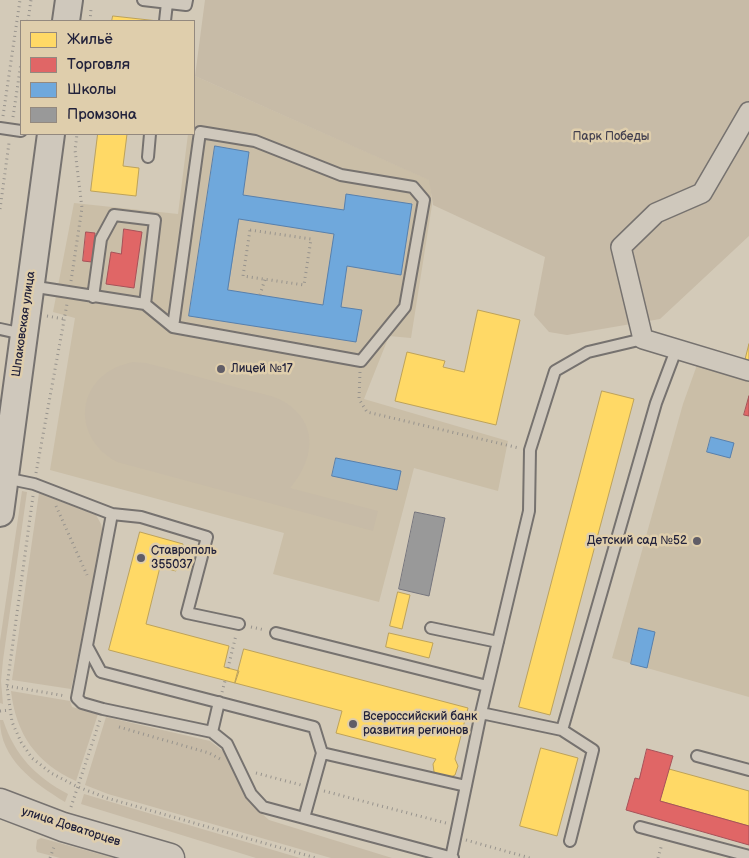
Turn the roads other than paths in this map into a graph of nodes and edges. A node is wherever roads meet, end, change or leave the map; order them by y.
1 (69, 0) edge
2 (143, 0) edge
3 (187, 0) edge
4 (167, 3) junction
5 (66, 20) edge
6 (165, 20) edge
7 (749, 112) edge
8 (0, 128) edge
9 (20, 131) edge
10 (46, 135) edge
11 (150, 135) edge
12 (148, 157) dead end
13 (29, 286) junction
14 (94, 297) junction
15 (145, 304) junction
16 (173, 327) junction
17 (11, 331) edge
18 (642, 339) junction
19 (676, 350) junction
20 (749, 370) edge
21 (5, 478) junction
22 (0, 514) edge
23 (112, 514) junction
24 (239, 624) road end
25 (431, 628) dead end
26 (276, 633) road end
27 (498, 642) junction
28 (87, 646) junction
29 (487, 686) junction
30 (219, 702) junction
31 (481, 713) junction
32 (562, 730) junction
33 (212, 732) junction
34 (322, 753) junction
35 (697, 756) dead end
36 (749, 770) edge
37 (466, 786) junction
38 (0, 804) edge
39 (304, 818) junction
40 (640, 827) dead end
41 (570, 841) dead end
42 (749, 856) edge
43 (170, 858) edge
44 (452, 858) edge

1 - 5 main road
2 - 4 lane
3 - 4 lane
4 - 6 lane
7 - 18 street
8 - 9 lane
10 - 13 main road, Шпаковская улица
11 - 12 lane
13 - 14 lane
13 - 17 main road, Шпаковская улица
14 - 15 lane
14 - 15 lane
15 - 16 lane
16 - 16 lane
17 - 21 main road, Шпаковская улица
18 - 19 street
18 - 27 lane
19 - 20 street
19 - 32 lane
21 - 22 main road, Шпаковская улица
21 - 23 lane
23 - 24 lane
23 - 28 lane
25 - 27 lane
26 - 29 lane
27 - 29 lane
28 - 30 lane
28 - 33 lane
29 - 31 lane
30 - 33 lane
30 - 34 lane
31 - 32 lane
31 - 37 lane
32 - 41 lane
33 - 39 lane
34 - 37 lane
34 - 39 lane
35 - 36 lane
37 - 44 lane
38 - 43 main road, улица Доваторцев
39 - 44 lane
40 - 42 lane

